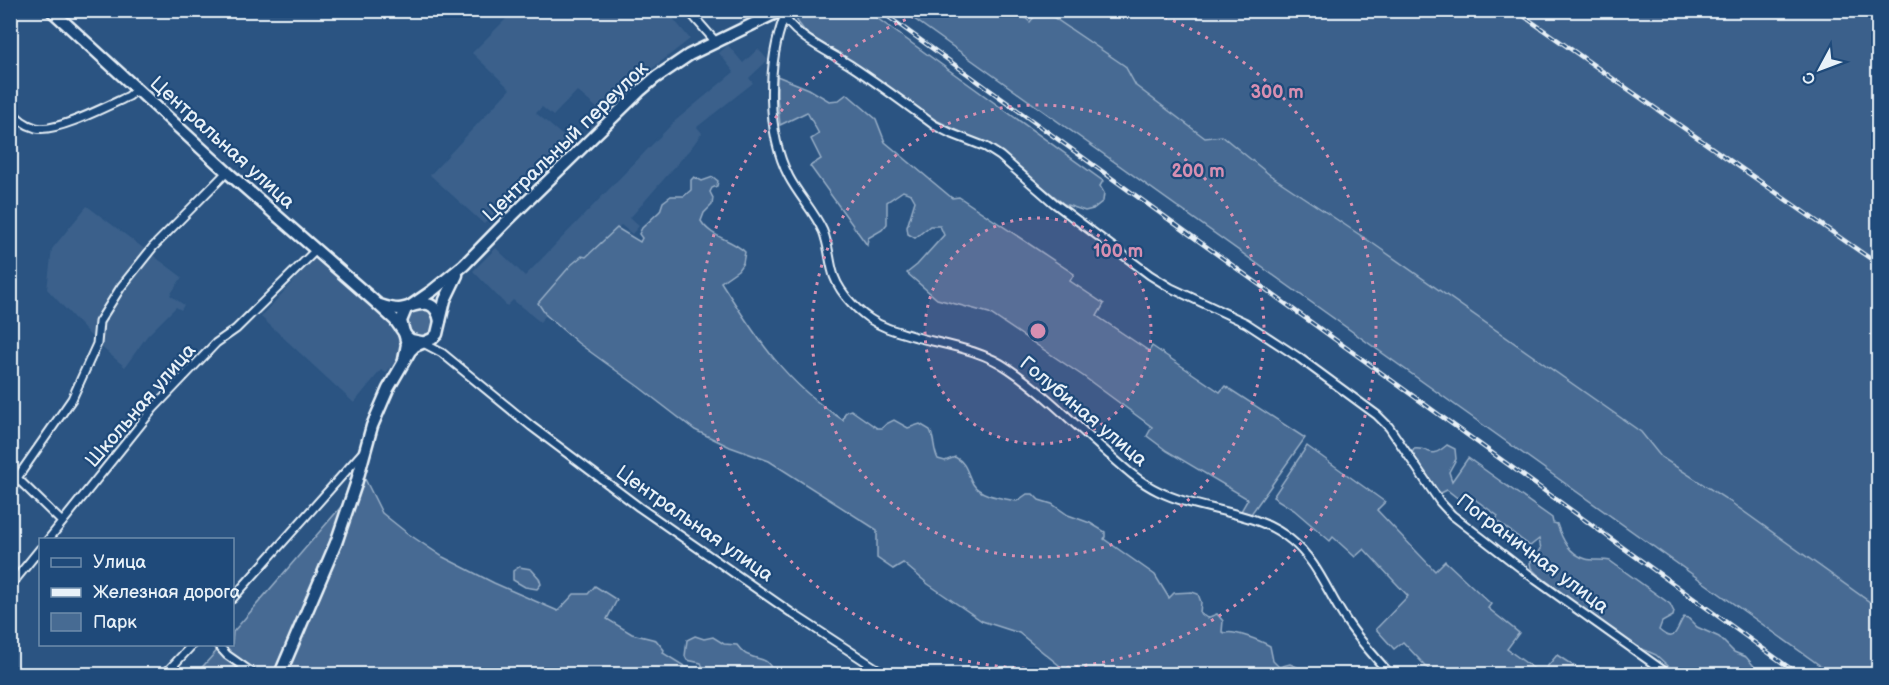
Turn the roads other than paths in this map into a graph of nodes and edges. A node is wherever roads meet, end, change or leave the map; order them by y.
1 (51, 10) edge
2 (688, 10) edge
3 (783, 13) edge
4 (715, 41) junction
5 (137, 89) junction
6 (10, 109) edge
7 (226, 172) junction
8 (316, 250) junction
9 (464, 265) junction
10 (372, 299) junction
11 (413, 304) junction
12 (440, 322) junction
13 (402, 329) junction
14 (437, 334) junction
15 (421, 342) junction
16 (442, 353) junction
17 (404, 360) junction
18 (366, 449) junction
19 (14, 477) edge
20 (62, 522) junction
21 (50, 538) edge
22 (39, 550) edge
23 (10, 586) edge
24 (234, 597) edge
25 (192, 646) edge
26 (218, 646) edge
27 (165, 675) edge
28 (254, 675) edge
29 (280, 675) edge
30 (885, 675) edge
31 (1390, 675) edge
32 (1668, 675) edge

1 - 5 main road, Центральная улица
2 - 4 street
3 - 4 main road, Центральный переулок
3 - 31 street, Голубиная улица
3 - 32 street, Пограничная улица
4 - 9 main road, Центральный переулок
5 - 6 street
5 - 7 main road, Центральная улица
7 - 8 main road, Центральная улица
7 - 19 street
8 - 10 main road, Центральная улица
8 - 20 street, Школьная улица
9 - 11 main road
9 - 12 main road
10 - 11 main road
10 - 13 main road, Центральная улица
11 - 12 main road
11 - 13 main road
12 - 14 main road
13 - 15 main road
13 - 17 main road
14 - 15 main road
14 - 16 street
15 - 16 street, Центральная улица
15 - 17 main road
16 - 30 street, Центральная улица
17 - 18 main road
18 - 24 street
18 - 29 main road
19 - 20 street
20 - 21 street, Школьная улица
22 - 23 street
25 - 27 street
26 - 28 street

